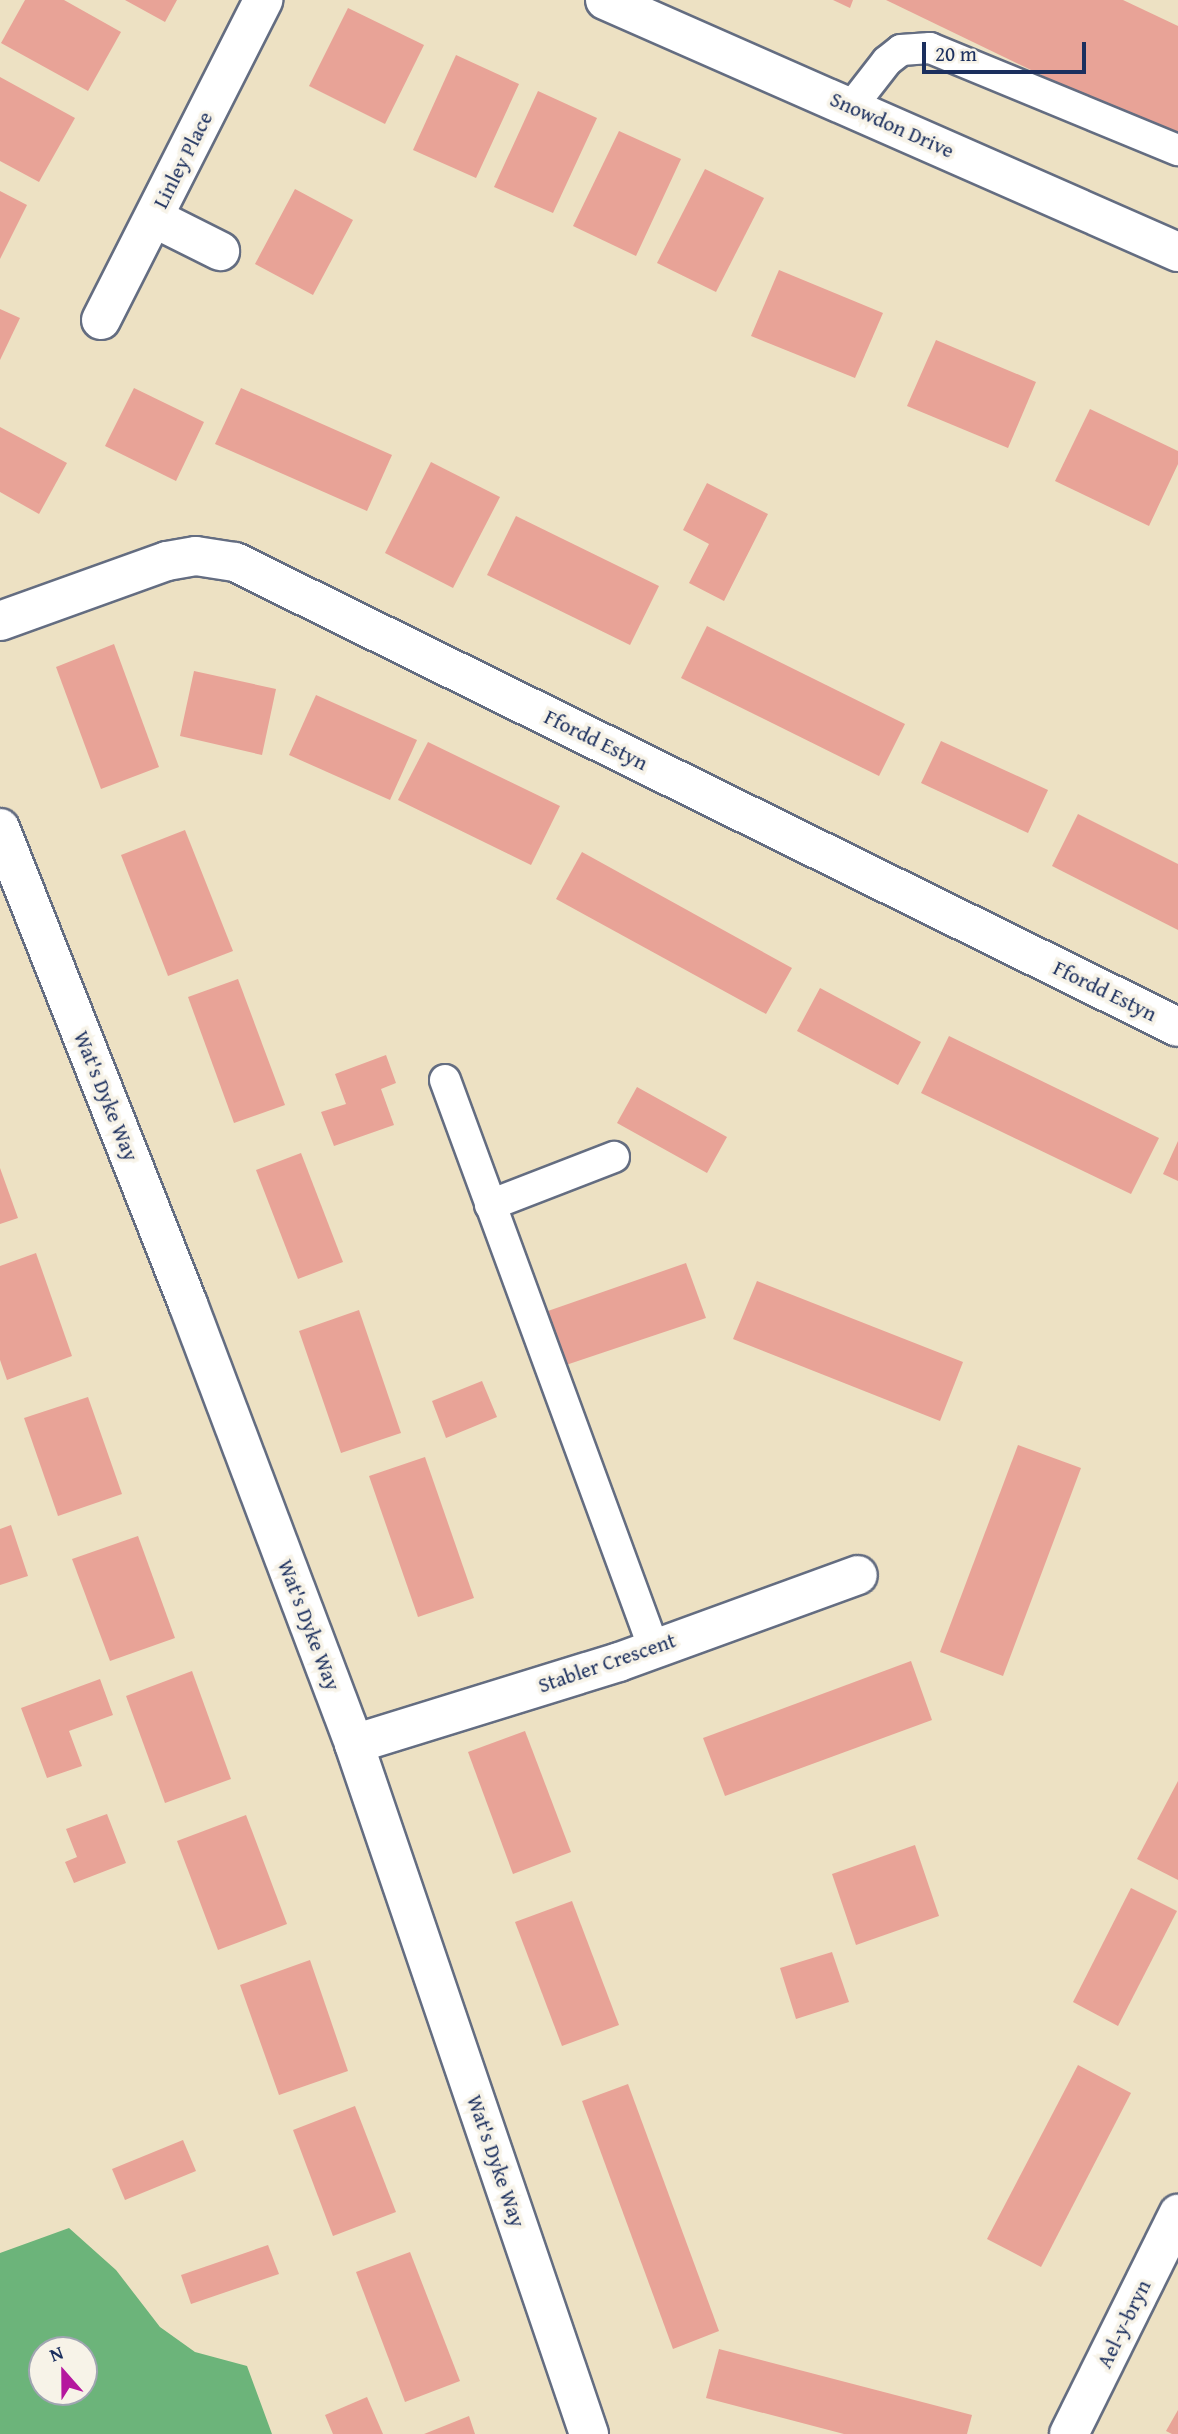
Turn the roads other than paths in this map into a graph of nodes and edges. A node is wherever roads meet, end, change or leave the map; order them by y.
1 (263, 0) edge
2 (605, 0) edge
3 (852, 106) junction
4 (1178, 150) edge
5 (154, 218) junction
6 (220, 251) dead end
7 (1178, 252) edge
8 (101, 320) dead end
9 (0, 621) edge
10 (0, 828) edge
11 (1178, 1027) edge
12 (445, 1080) dead end
13 (614, 1157) dead end
14 (490, 1205) junction
15 (858, 1575) dead end
16 (653, 1646) junction
17 (354, 1744) junction
18 (1178, 2214) edge
19 (589, 2434) edge
20 (1069, 2434) edge

1 - 5 street, Linley Place
2 - 3 street, Snowdon Drive
3 - 4 lane
3 - 7 street, Snowdon Drive
5 - 6 street
5 - 8 street, Linley Place
9 - 11 street, Ffordd Estyn
10 - 17 street, Wat's Dyke Way
12 - 14 lane
13 - 14 lane
14 - 16 lane
15 - 16 street, Stabler Crescent
16 - 17 street, Stabler Crescent
17 - 19 street, Wat's Dyke Way
18 - 20 street, Ael-y-bryn

